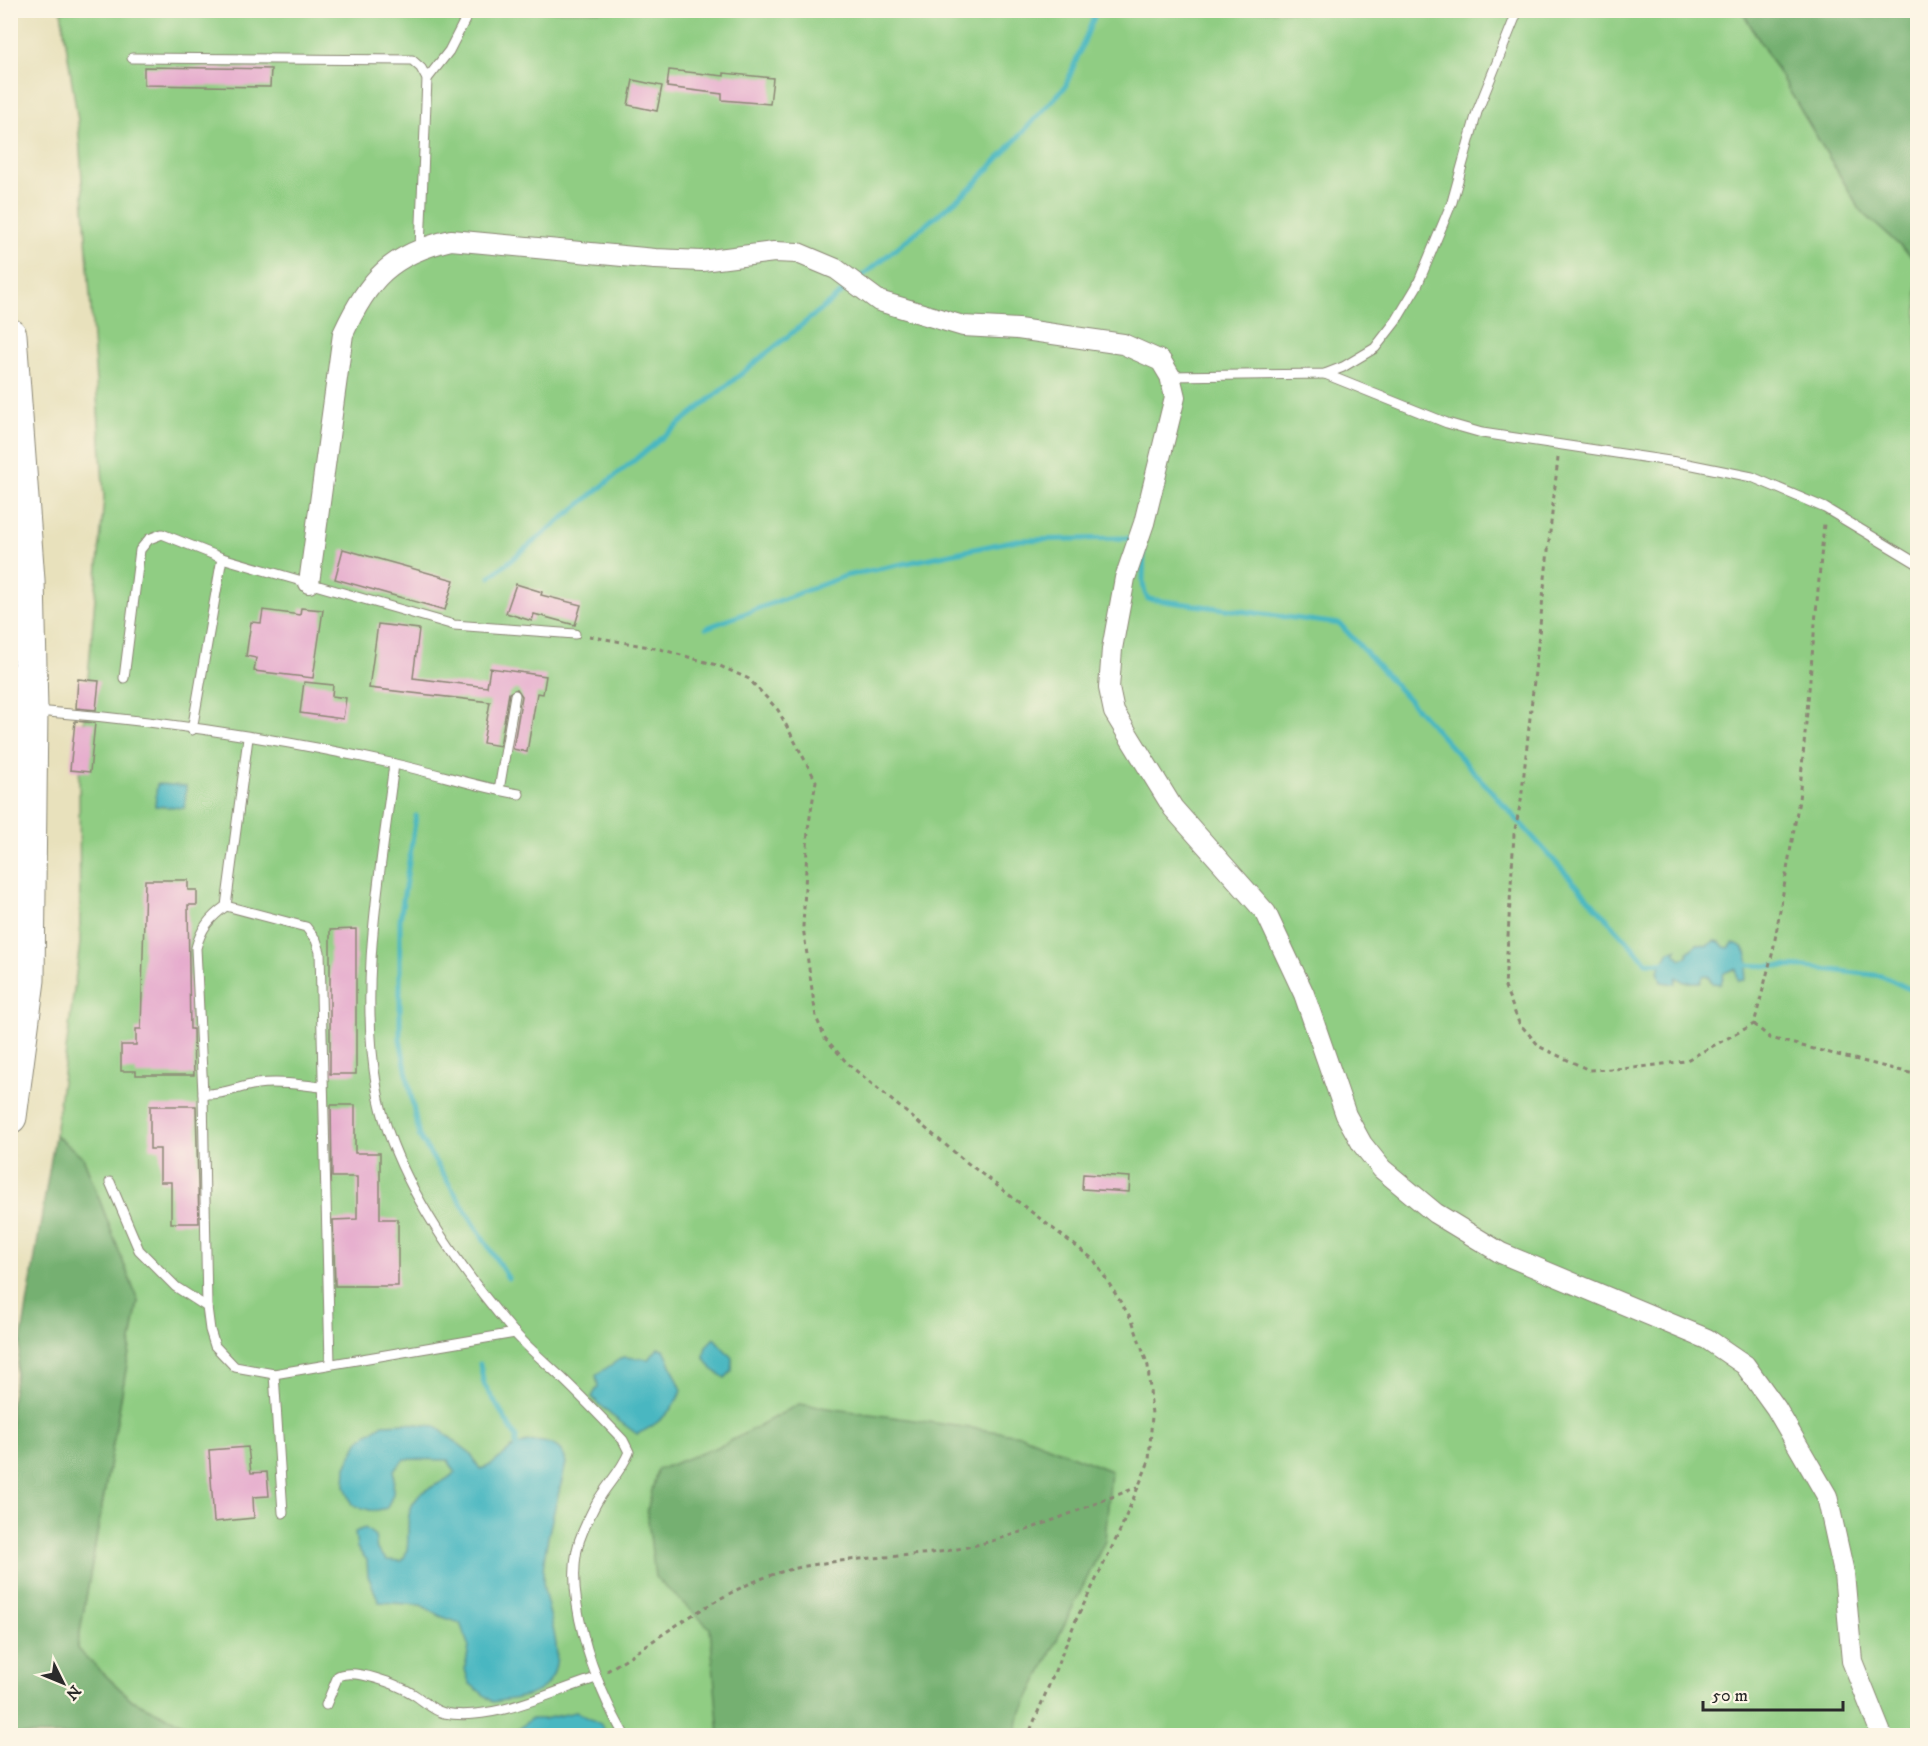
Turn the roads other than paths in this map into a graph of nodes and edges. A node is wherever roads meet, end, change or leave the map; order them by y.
1 (477, 10) edge
2 (1518, 10) edge
3 (132, 58) dead end
4 (427, 79) junction
5 (420, 247) junction
6 (10, 335) edge
7 (1325, 374) junction
8 (1170, 376) junction
9 (222, 558) junction
10 (1917, 564) edge
11 (309, 584) junction
12 (575, 634) road end
13 (124, 678) dead end
14 (515, 695) dead end
15 (31, 710) junction
16 (192, 730) junction
17 (248, 738) junction
18 (394, 764) junction
19 (499, 790) junction
20 (519, 794) dead end
21 (226, 906) junction
22 (322, 1088) junction
23 (203, 1095) junction
24 (10, 1117) edge
25 (110, 1182) dead end
26 (207, 1307) junction
27 (515, 1333) junction
28 (330, 1363) junction
29 (274, 1374) junction
30 (283, 1513) dead end
31 (596, 1678) junction
32 (326, 1705) dead end
33 (625, 1736) edge
34 (1882, 1736) edge

1 - 4 lane
2 - 7 lane
3 - 4 lane
4 - 5 lane
5 - 8 street
5 - 11 street
6 - 15 highway
7 - 8 lane
7 - 10 lane
8 - 34 street
9 - 11 lane
9 - 13 lane
9 - 16 lane
11 - 12 lane
14 - 19 lane
15 - 16 lane
15 - 24 highway
16 - 17 lane
17 - 18 lane
17 - 21 lane
18 - 19 lane
18 - 27 lane
19 - 20 lane
21 - 22 lane
21 - 23 lane
22 - 23 lane
22 - 28 lane
23 - 26 lane
25 - 26 lane
26 - 29 lane
27 - 28 lane
27 - 31 lane
28 - 29 lane
29 - 30 lane
31 - 32 lane
31 - 33 lane

